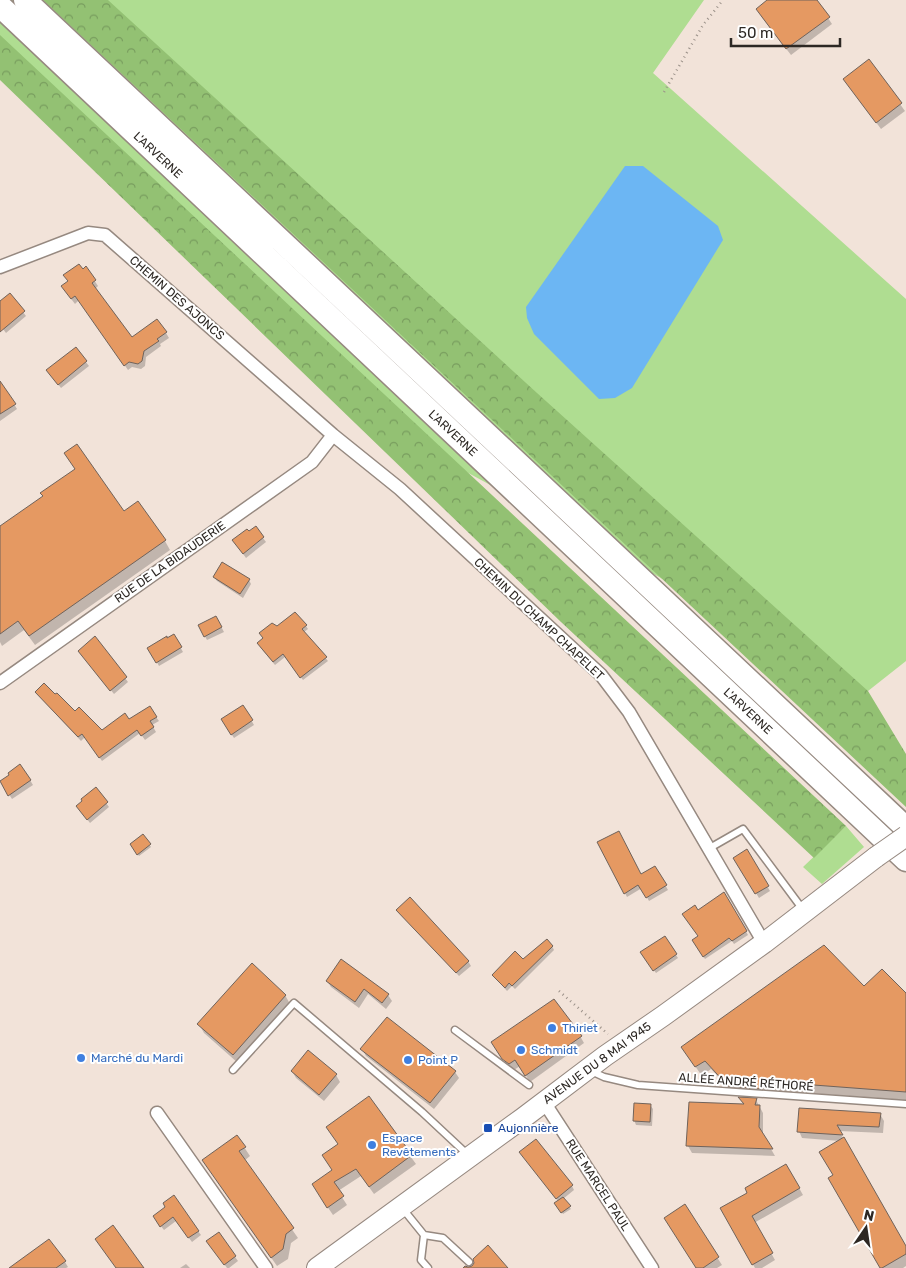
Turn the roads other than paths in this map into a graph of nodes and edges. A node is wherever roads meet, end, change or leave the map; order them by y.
1 (25, 0) edge
2 (0, 6) edge
3 (0, 267) edge
4 (333, 434) junction
5 (0, 683) edge
6 (906, 828) edge
7 (906, 836) edge
8 (708, 849) junction
9 (906, 860) edge
10 (804, 912) junction
11 (764, 943) junction
12 (455, 1030) dead end
13 (588, 1069) junction
14 (233, 1070) dead end
15 (529, 1085) dead end
16 (544, 1102) junction
17 (906, 1104) edge
18 (158, 1113) dead end
19 (470, 1156) junction
20 (401, 1206) junction
21 (424, 1235) junction
22 (469, 1262) dead end
23 (266, 1268) edge
24 (317, 1268) edge
25 (428, 1268) edge
26 (652, 1268) edge

1 - 6 highway, L'ARVERNE
2 - 9 highway, L'ARVERNE
3 - 4 street, CHEMIN DES AJONCS
4 - 5 street, RUE DE LA BIDAUDERIE
4 - 8 street, CHEMIN DU CHAMP CHAPELET
7 - 10 main road, AVENUE DU 8 MAI 1945, bridge
8 - 10 lane
8 - 11 street, CHEMIN DU CHAMP CHAPELET
10 - 11 main road, AVENUE DU 8 MAI 1945
11 - 13 main road, AVENUE DU 8 MAI 1945
12 - 15 lane
13 - 16 main road, AVENUE DU 8 MAI 1945
13 - 17 lane, ALLÉE ANDRÉ RÉTHORÉ
14 - 19 lane
16 - 19 main road, AVENUE DU 8 MAI 1945
16 - 26 street, RUE MARCEL PAUL
18 - 23 street
19 - 20 main road, AVENUE DU 8 MAI 1945
20 - 21 lane
20 - 24 main road, AVENUE DU 8 MAI 1945
21 - 22 lane
21 - 25 lane

